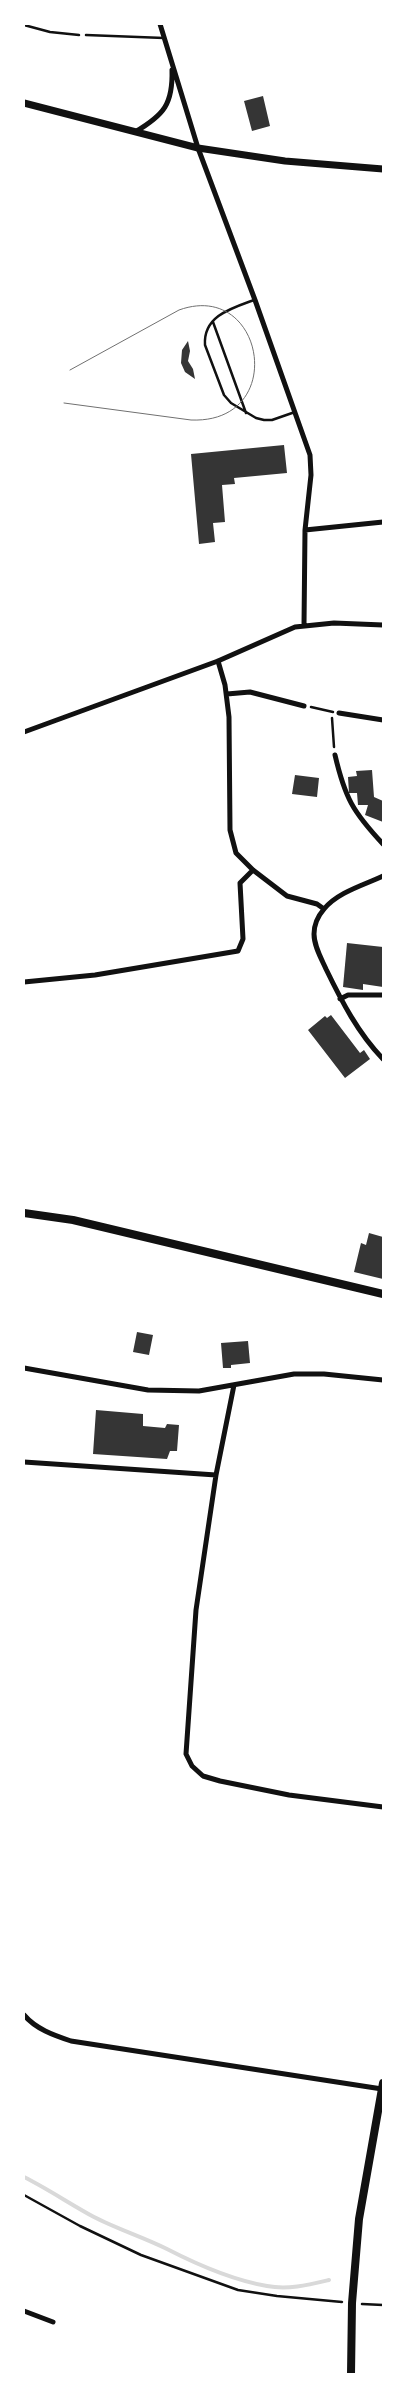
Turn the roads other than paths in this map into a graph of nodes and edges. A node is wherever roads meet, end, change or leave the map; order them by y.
1 (160, 24) edge
2 (86, 36) road end
3 (164, 38) junction
4 (172, 62) junction
5 (24, 103) edge
6 (134, 132) junction
7 (198, 148) junction
8 (383, 169) edge
9 (255, 300) junction
10 (212, 321) junction
11 (296, 412) junction
12 (246, 413) junction
13 (383, 522) edge
14 (305, 530) junction
15 (304, 625) junction
16 (383, 625) edge
17 (218, 661) junction
18 (226, 694) junction
19 (307, 706) road end
20 (339, 713) dead end
21 (383, 720) edge
22 (24, 732) edge
23 (335, 755) road end
24 (383, 844) edge
25 (253, 870) junction
26 (383, 876) edge
27 (324, 909) junction
28 (24, 982) edge
29 (383, 995) edge
30 (340, 999) junction
31 (383, 1059) edge
32 (24, 1213) edge
33 (383, 1294) edge
34 (24, 1368) edge
35 (383, 1380) edge
36 (234, 1385) junction
37 (24, 1462) edge
38 (216, 1475) junction
39 (383, 1807) edge
40 (24, 2015) edge
41 (383, 2086) edge
42 (24, 2311) edge
43 (53, 2322) dead end
44 (351, 2374) edge

1 - 3 street
2 - 3 lane
3 - 4 street
4 - 6 street
4 - 7 street
5 - 6 street
6 - 7 street
7 - 8 street
7 - 9 street
9 - 10 lane
9 - 11 street
10 - 12 lane
10 - 12 lane
11 - 12 lane
11 - 14 street
13 - 14 street
14 - 15 street
15 - 16 street
15 - 17 street
17 - 18 street
17 - 22 street
18 - 19 street
18 - 25 street
20 - 21 street
23 - 24 street
25 - 27 street
25 - 28 street
26 - 27 street
27 - 30 street
29 - 30 street
30 - 31 street
32 - 33 main road
34 - 36 street
35 - 36 street
36 - 38 street
37 - 38 street
38 - 39 street
40 - 41 street
41 - 44 main road
42 - 43 street

